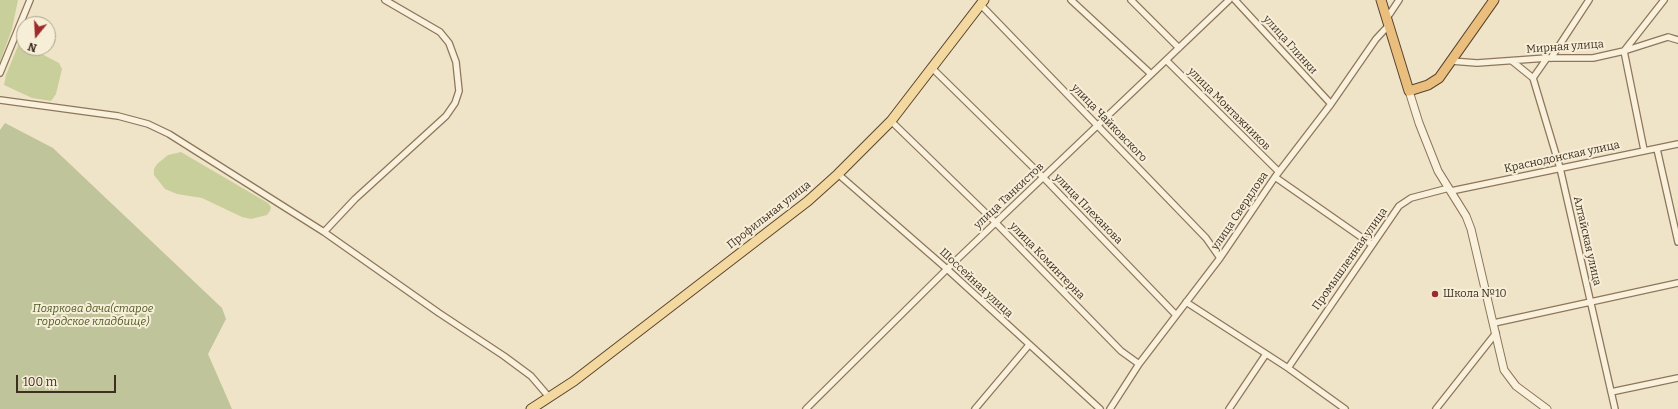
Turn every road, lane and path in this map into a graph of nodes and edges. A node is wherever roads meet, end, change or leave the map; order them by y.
1 (30, 0) edge
2 (385, 0) edge
3 (1072, 0) edge
4 (1131, 0) edge
5 (1229, 0) edge
6 (1235, 0) edge
7 (1381, 0) edge
8 (1399, 0) edge
9 (1494, 0) edge
10 (1589, 0) edge
11 (1664, 0) edge
12 (982, 2) edge
13 (1388, 21) junction
14 (1678, 40) edge
15 (1180, 48) junction
16 (1624, 51) junction
17 (1549, 58) junction
18 (1166, 60) junction
19 (1512, 61) junction
20 (1451, 62) junction
21 (932, 68) junction
22 (0, 73) edge
23 (1151, 74) junction
24 (1533, 78) junction
25 (1409, 91) junction
26 (0, 100) edge
27 (1331, 104) junction
28 (890, 121) junction
29 (1097, 125) junction
30 (1678, 144) edge
31 (1657, 149) junction
32 (1644, 150) junction
33 (1560, 168) junction
34 (838, 174) junction
35 (1277, 175) junction
36 (1043, 177) junction
37 (1450, 190) junction
38 (995, 222) junction
39 (324, 232) junction
40 (1678, 242) edge
41 (1371, 244) junction
42 (1220, 258) junction
43 (947, 269) junction
44 (1678, 283) edge
45 (1186, 302) junction
46 (1590, 302) junction
47 (1176, 316) junction
48 (1494, 323) junction
49 (1496, 333) junction
50 (1029, 345) junction
51 (1266, 354) junction
52 (1139, 364) junction
53 (1288, 368) junction
54 (1678, 378) edge
55 (1611, 392) junction
56 (548, 397) junction
57 (531, 409) edge
58 (806, 409) edge
59 (975, 409) edge
60 (1100, 409) edge
61 (1110, 409) edge
62 (1229, 409) edge
63 (1345, 409) edge
64 (1436, 409) edge
65 (1547, 409) edge
66 (1615, 409) edge

1 - 22 street
2 - 39 street
3 - 23 street
4 - 15 street
5 - 15 street, улица Танкистов
6 - 27 street, улица Глинки
7 - 13 highway
8 - 13 street, улица Свердлова
9 - 20 highway
10 - 17 street
11 - 16 street
12 - 21 main road, Профильная улица
12 - 29 street, улица Чайковского
13 - 25 highway
13 - 27 street, улица Свердлова
14 - 16 street, Мирная улица
15 - 18 street, улица Танкистов
16 - 17 street, Мирная улица
16 - 32 street
17 - 19 street, Мирная улица
17 - 24 street
18 - 23 street, улица Танкистов
18 - 35 street, улица Монтажников
19 - 20 street, Мирная улица
19 - 24 street
20 - 25 highway
21 - 28 main road, Профильная улица
21 - 36 street, улица Плеханова
23 - 29 street, улица Танкистов
24 - 33 street, Алтайская улица
25 - 37 street
26 - 39 street
27 - 35 street, улица Свердлова
28 - 34 main road, Профильная улица
28 - 38 street, улица Коминтерна
29 - 36 street, улица Танкистов
29 - 42 street, улица Чайковского
30 - 31 street, Краснодонская улица
31 - 32 street, Краснодонская улица
31 - 40 street
32 - 33 street, Краснодонская улица
33 - 37 street, Краснодонская улица
33 - 46 street, Алтайская улица
34 - 43 street, Шоссейная улица
34 - 56 main road, Профильная улица
35 - 41 street, улица Монтажников
35 - 42 street, улица Свердлова
36 - 38 street, улица Танкистов
36 - 47 street, улица Плеханова
37 - 41 street, Промышленная улица
37 - 48 street
38 - 43 street, улица Танкистов
38 - 52 street, улица Коминтерна
39 - 56 street
41 - 53 street, Промышленная улица
42 - 45 street, улица Свердлова
43 - 50 street, Шоссейная улица
43 - 58 street, улица Танкистов
44 - 46 street
45 - 47 street, улица Свердлова
45 - 51 street
46 - 48 street
46 - 55 street, Алтайская улица
47 - 52 street, улица Свердлова
48 - 49 street
49 - 64 street
49 - 65 street
50 - 59 street
50 - 60 street, Шоссейная улица
51 - 53 street
51 - 62 street
52 - 61 street, улица Свердлова
53 - 63 street
54 - 55 street
55 - 66 street, Алтайская улица
56 - 57 main road, Профильная улица

